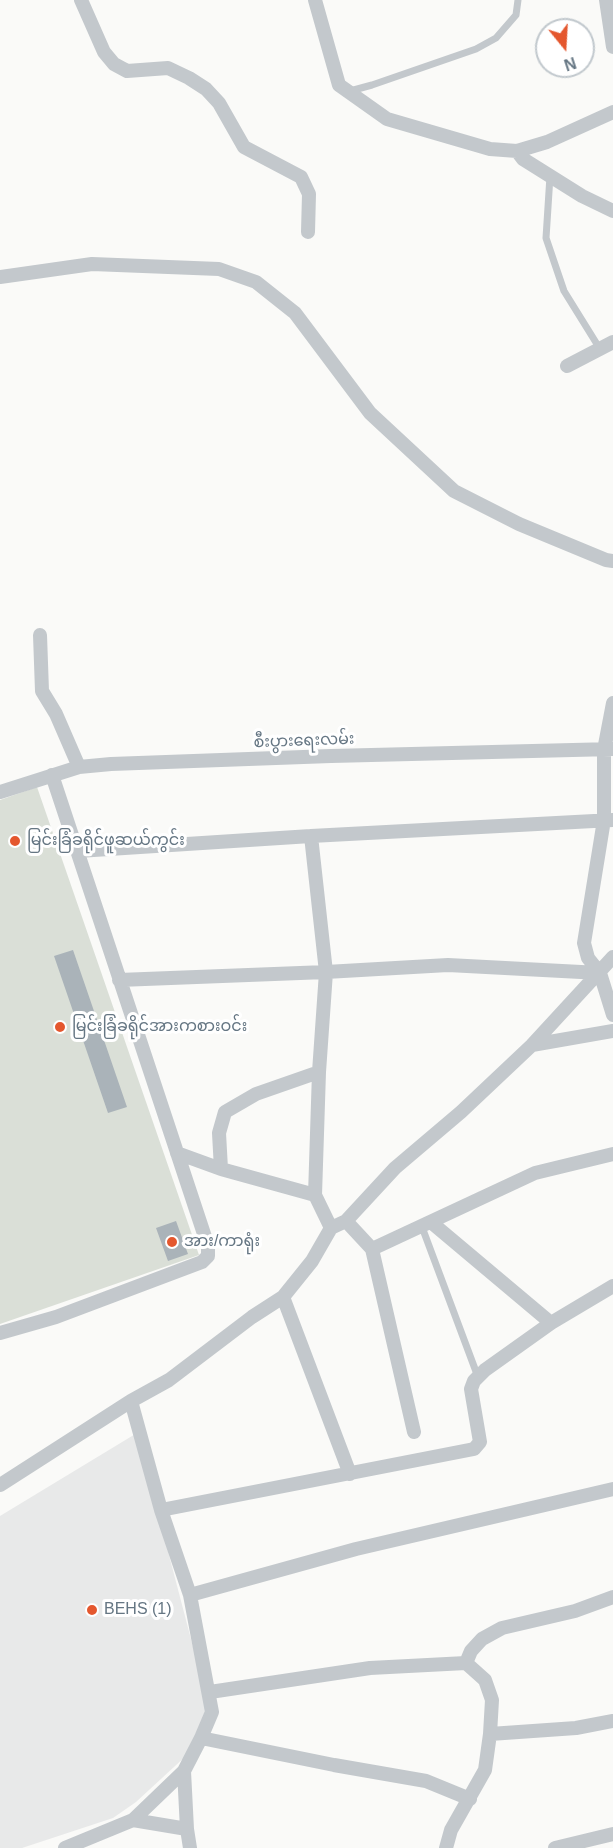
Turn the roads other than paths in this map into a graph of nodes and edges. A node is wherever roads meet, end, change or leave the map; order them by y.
1 (81, 0) edge
2 (315, 0) edge
3 (518, 0) edge
4 (606, 0) edge
5 (613, 47) edge
6 (348, 91) junction
7 (613, 112) edge
8 (517, 151) junction
9 (550, 176) junction
10 (613, 211) edge
11 (308, 232) dead end
12 (0, 277) edge
13 (613, 342) edge
14 (600, 349) junction
15 (567, 366) dead end
16 (613, 561) edge
17 (40, 635) dead end
18 (613, 703) edge
19 (609, 749) edge
20 (79, 767) junction
21 (52, 775) junction
22 (0, 792) edge
23 (609, 820) edge
24 (311, 836) junction
25 (78, 851) junction
26 (613, 957) edge
27 (326, 972) junction
28 (600, 973) junction
29 (119, 980) junction
30 (613, 1015) edge
31 (613, 1031) edge
32 (531, 1045) junction
33 (319, 1072) junction
34 (177, 1154) junction
35 (613, 1154) edge
36 (221, 1169) junction
37 (315, 1195) junction
38 (346, 1221) junction
39 (427, 1225) junction
40 (331, 1228) junction
41 (372, 1249) junction
42 (613, 1286) edge
43 (283, 1297) junction
44 (551, 1323) junction
45 (0, 1333) edge
46 (478, 1377) junction
47 (131, 1401) junction
48 (414, 1432) dead end
49 (350, 1474) junction
50 (0, 1485) edge
51 (613, 1489) edge
52 (161, 1510) junction
53 (190, 1594) junction
54 (613, 1597) edge
55 (466, 1663) junction
56 (210, 1692) junction
57 (613, 1721) edge
58 (490, 1734) junction
59 (201, 1738) junction
60 (184, 1771) junction
61 (470, 1799) junction
62 (133, 1820) junction
63 (187, 1829) junction
64 (613, 1834) edge
65 (65, 1848) edge
66 (190, 1848) edge
67 (446, 1848) edge
68 (555, 1848) edge

1 - 11 street
2 - 6 street
3 - 6 lane
4 - 5 street
6 - 8 street
7 - 8 street
8 - 9 street
9 - 10 street
9 - 14 lane
12 - 16 street
13 - 14 street
14 - 15 street
17 - 20 street
18 - 19 street
19 - 20 street, စီးပွားရေးလမ်း
19 - 23 street
20 - 21 street, စီးပွားရေးလမ်း
21 - 22 street, စီးပွားရေးလမ်း
21 - 25 street
23 - 24 street
23 - 28 street
24 - 25 street
24 - 27 street
25 - 29 street
26 - 28 street
27 - 28 street
27 - 29 street
27 - 33 street
28 - 30 street
28 - 32 street
29 - 34 street
31 - 32 street
32 - 38 street
33 - 36 street
33 - 37 street
34 - 36 street
34 - 45 street
35 - 39 street
36 - 37 street
37 - 40 street
38 - 40 street
38 - 41 street
39 - 41 street
39 - 44 street
39 - 46 lane
40 - 43 street
41 - 48 street
42 - 44 street
43 - 47 street
43 - 49 street
44 - 46 street
46 - 49 street
47 - 50 street
47 - 52 street
49 - 52 street
51 - 53 street
52 - 53 street
53 - 56 street
54 - 55 street
55 - 56 street
55 - 58 street
56 - 59 street
57 - 58 street
58 - 61 street
59 - 60 street
59 - 61 street
60 - 62 street
60 - 63 street
61 - 67 street
62 - 63 street
62 - 65 street
63 - 66 street
64 - 68 street

